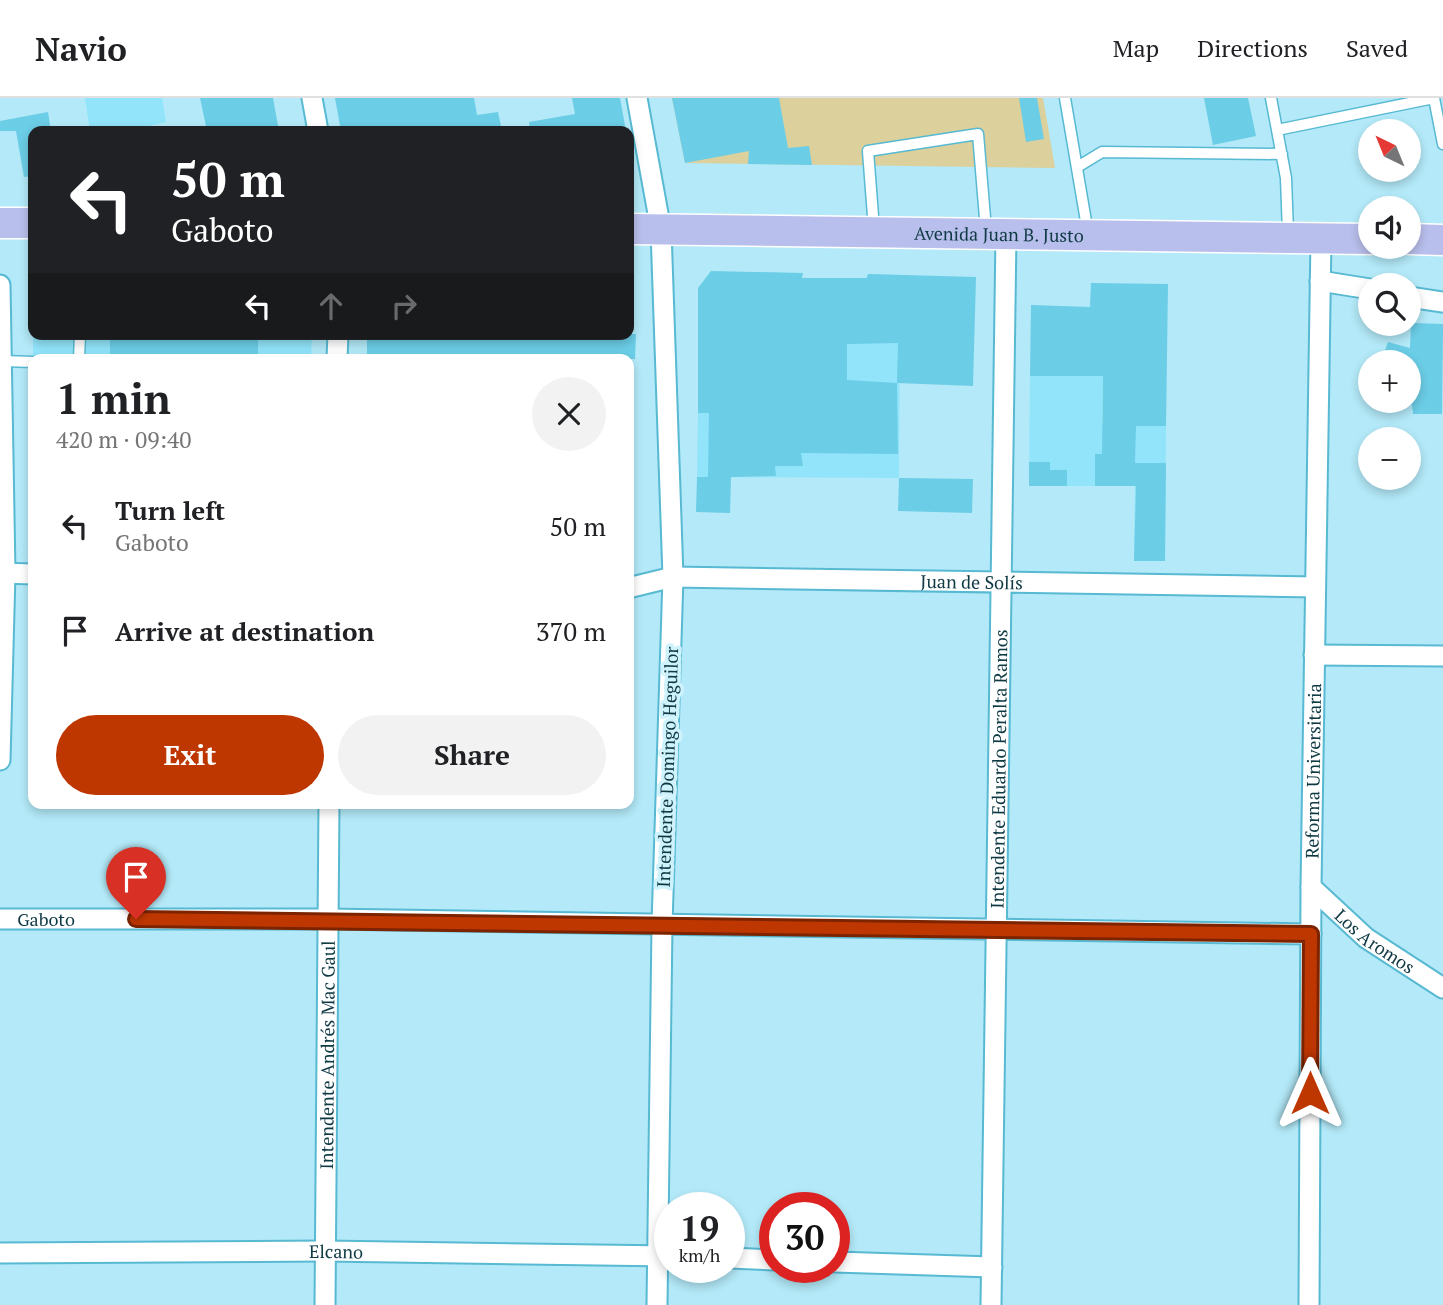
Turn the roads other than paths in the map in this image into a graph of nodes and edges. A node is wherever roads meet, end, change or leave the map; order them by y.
1 (312, 98) edge
2 (637, 98) edge
3 (1065, 98) edge
4 (1271, 98) edge
5 (1434, 98) edge
6 (317, 126) edge
7 (1278, 130) junction
8 (1443, 144) edge
9 (1282, 155) junction
10 (1079, 166) junction
11 (0, 223) edge
12 (28, 223) edge
13 (634, 229) edge
14 (661, 230) junction
15 (874, 231) junction
16 (1088, 233) junction
17 (996, 234) junction
18 (1288, 237) junction
19 (1321, 238) junction
20 (1358, 239) edge
21 (1421, 239) edge
22 (1443, 240) edge
23 (1320, 281) junction
24 (0, 285) edge
25 (1358, 287) edge
26 (1421, 299) edge
27 (1443, 302) edge
28 (3, 361) junction
29 (28, 362) edge
30 (3, 573) edge
31 (28, 574) edge
32 (673, 577) junction
33 (1001, 584) junction
34 (634, 587) edge
35 (1315, 587) junction
36 (1314, 655) junction
37 (1443, 656) edge
38 (0, 760) edge
39 (329, 809) edge
40 (1311, 887) junction
41 (0, 919) edge
42 (327, 919) junction
43 (662, 925) junction
44 (996, 928) junction
45 (1311, 934) junction
46 (1443, 988) edge
47 (664, 1192) edge
48 (325, 1251) junction
49 (0, 1253) edge
50 (654, 1256) edge
51 (850, 1262) edge
52 (992, 1267) junction
53 (660, 1283) edge
54 (325, 1305) edge
55 (657, 1305) edge
56 (991, 1305) edge
57 (1309, 1305) edge

1 - 6 street
2 - 14 street, Intendente Domingo Heguilor
3 - 10 lane
4 - 7 lane
5 - 7 lane
5 - 8 lane
7 - 9 lane
9 - 10 lane
9 - 18 lane
10 - 16 lane
11 - 12 main road
13 - 14 main road, Avenida Juan B. Justo
14 - 15 main road, Avenida Juan B. Justo
14 - 32 street, Intendente Domingo Heguilor
15 - 17 main road, Avenida Juan B. Justo
15 - 17 lane
16 - 17 main road, Avenida Juan B. Justo
16 - 18 main road, Avenida Juan B. Justo
17 - 33 street, Intendente Eduardo Peralta Ramos
18 - 19 main road, Avenida Juan B. Justo
19 - 20 main road, Avenida Juan B. Justo
19 - 23 street, Reforma Universitaria
21 - 22 main road
23 - 25 street
23 - 35 street, Reforma Universitaria
24 - 28 street
26 - 27 street
28 - 29 lane
28 - 30 street
30 - 31 street
30 - 38 street
32 - 33 street, Juan de Solís
32 - 34 street, Juan de Solís
32 - 43 street, Intendente Domingo Heguilor
33 - 35 street, Juan de Solís
33 - 44 street, Intendente Eduardo Peralta Ramos
35 - 36 street, Reforma Universitaria
36 - 37 street
36 - 40 street, Reforma Universitaria
39 - 42 street, Intendente Andrés Mac Gaul
40 - 45 street, Reforma Universitaria
40 - 46 street, Los Aromos
41 - 42 street, Gaboto
42 - 43 street, Gaboto
42 - 48 street, Intendente Andrés Mac Gaul
43 - 44 street, Gaboto
43 - 47 street, Intendente Domingo Heguilor
44 - 45 street, Gaboto
44 - 52 street, Intendente Eduardo Peralta Ramos
45 - 57 street, Reforma Universitaria
48 - 49 street, Elcano
48 - 50 street, Elcano
48 - 54 street, Intendente Andrés Mac Gaul
51 - 52 street
52 - 56 street, Intendente Eduardo Peralta Ramos
53 - 55 street, Intendente Domingo Heguilor

